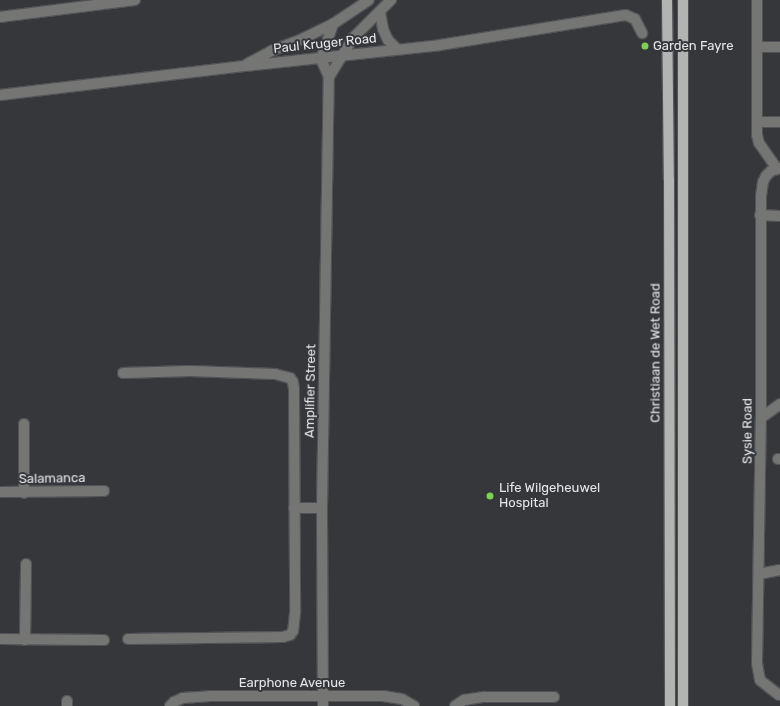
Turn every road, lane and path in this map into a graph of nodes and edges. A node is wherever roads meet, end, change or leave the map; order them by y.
1 (135, 0) edge
2 (369, 0) edge
3 (391, 0) edge
4 (667, 0) edge
5 (683, 0) edge
6 (757, 0) edge
7 (380, 12) junction
8 (0, 17) edge
9 (333, 24) junction
10 (642, 33) dead end
11 (757, 47) junction
12 (780, 47) edge
13 (397, 49) junction
14 (342, 56) junction
15 (321, 59) junction
16 (246, 66) junction
17 (329, 77) junction
18 (0, 95) edge
19 (757, 122) junction
20 (780, 122) edge
21 (778, 168) edge
22 (760, 215) junction
23 (780, 216) edge
24 (123, 373) dead end
25 (780, 404) edge
26 (761, 418) junction
27 (24, 424) dead end
28 (104, 491) dead end
29 (0, 492) edge
30 (24, 493) junction
31 (294, 508) junction
32 (322, 508) junction
33 (26, 564) dead end
34 (780, 570) edge
35 (760, 574) junction
36 (128, 639) dead end
37 (0, 640) edge
38 (25, 640) junction
39 (104, 640) dead end
40 (779, 695) dead end
41 (554, 697) dead end
42 (323, 701) edge
43 (383, 701) edge
44 (170, 706) edge
45 (414, 706) edge
46 (455, 706) edge
47 (670, 706) edge
48 (683, 706) edge

1 - 8 street
2 - 9 street
3 - 7 street
4 - 47 main road, Christiaan de Wet Road
5 - 48 main road, Christiaan de Wet Road
6 - 11 street
7 - 13 street
7 - 14 street
9 - 15 street
9 - 16 street
10 - 13 street, Paul Kruger Road
11 - 12 street
11 - 19 street
13 - 14 street, Paul Kruger Road
14 - 15 street, Paul Kruger Road
14 - 17 street
15 - 16 street, Paul Kruger Road
15 - 17 street, Amplifier Street
16 - 18 street, Paul Kruger Road
17 - 32 street, Amplifier Street
19 - 20 street
19 - 21 street
21 - 22 street, Sysie Road
22 - 23 street
22 - 26 street, Sysie Road
24 - 31 street
25 - 26 street
26 - 35 street, Sysie Road
27 - 30 street
28 - 30 street, Salamanca
29 - 30 street, Salamanca
31 - 32 street
31 - 36 street
32 - 42 street, Amplifier Street
33 - 38 street
34 - 35 street
35 - 40 street, Sysie Road
37 - 38 street
38 - 39 street
41 - 46 street
42 - 43 street, Earphone Avenue
42 - 44 street, Earphone Avenue
43 - 45 street, Earphone Avenue

